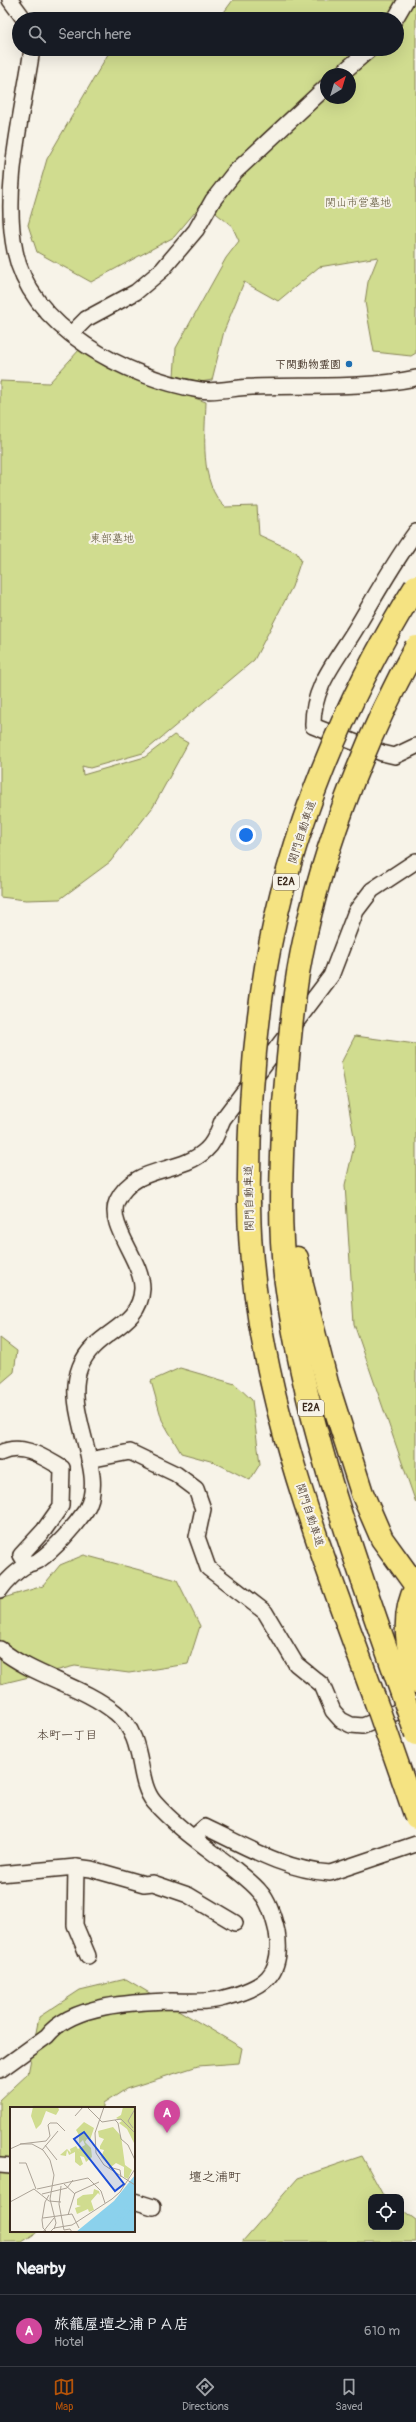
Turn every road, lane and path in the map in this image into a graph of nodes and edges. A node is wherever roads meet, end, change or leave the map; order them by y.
1 (10, 0) edge
2 (406, 0) edge
3 (19, 12) edge
4 (399, 12) edge
5 (31, 56) edge
6 (362, 56) edge
7 (348, 68) edge
8 (320, 93) edge
9 (71, 334) junction
10 (416, 378) edge
11 (416, 532) edge
12 (416, 586) edge
13 (416, 647) edge
14 (416, 746) edge
15 (416, 861) edge
16 (284, 1103) junction
17 (0, 1453) edge
18 (89, 1460) junction
19 (27, 1565) junction
20 (415, 1589) edge
21 (0, 1590) edge
22 (0, 1649) edge
23 (416, 1682) edge
24 (410, 1703) edge
25 (416, 1734) edge
26 (416, 1817) edge
27 (194, 1837) junction
28 (416, 1844) edge
29 (76, 1867) junction
30 (0, 1874) edge
31 (235, 1923) dead end
32 (88, 1956) dead end
33 (0, 2070) edge
34 (0, 2165) edge
35 (10, 2166) edge
36 (135, 2201) edge
37 (153, 2207) dead end

1 - 3 street
2 - 4 street
5 - 9 street
6 - 7 street
8 - 9 street
9 - 10 street
11 - 14 street
12 - 26 highway, 関門自動車道 / E2A, bridge
13 - 16 highway, E2A, bridge
15 - 18 street
16 - 20 highway
16 - 24 highway, E2A
17 - 19 street
18 - 19 street
18 - 24 street
19 - 21 street
20 - 23 highway
22 - 27 street
24 - 25 highway, E2A, bridge
27 - 28 street
27 - 33 street
29 - 30 street
29 - 31 street
29 - 32 street
34 - 35 street
36 - 37 street

